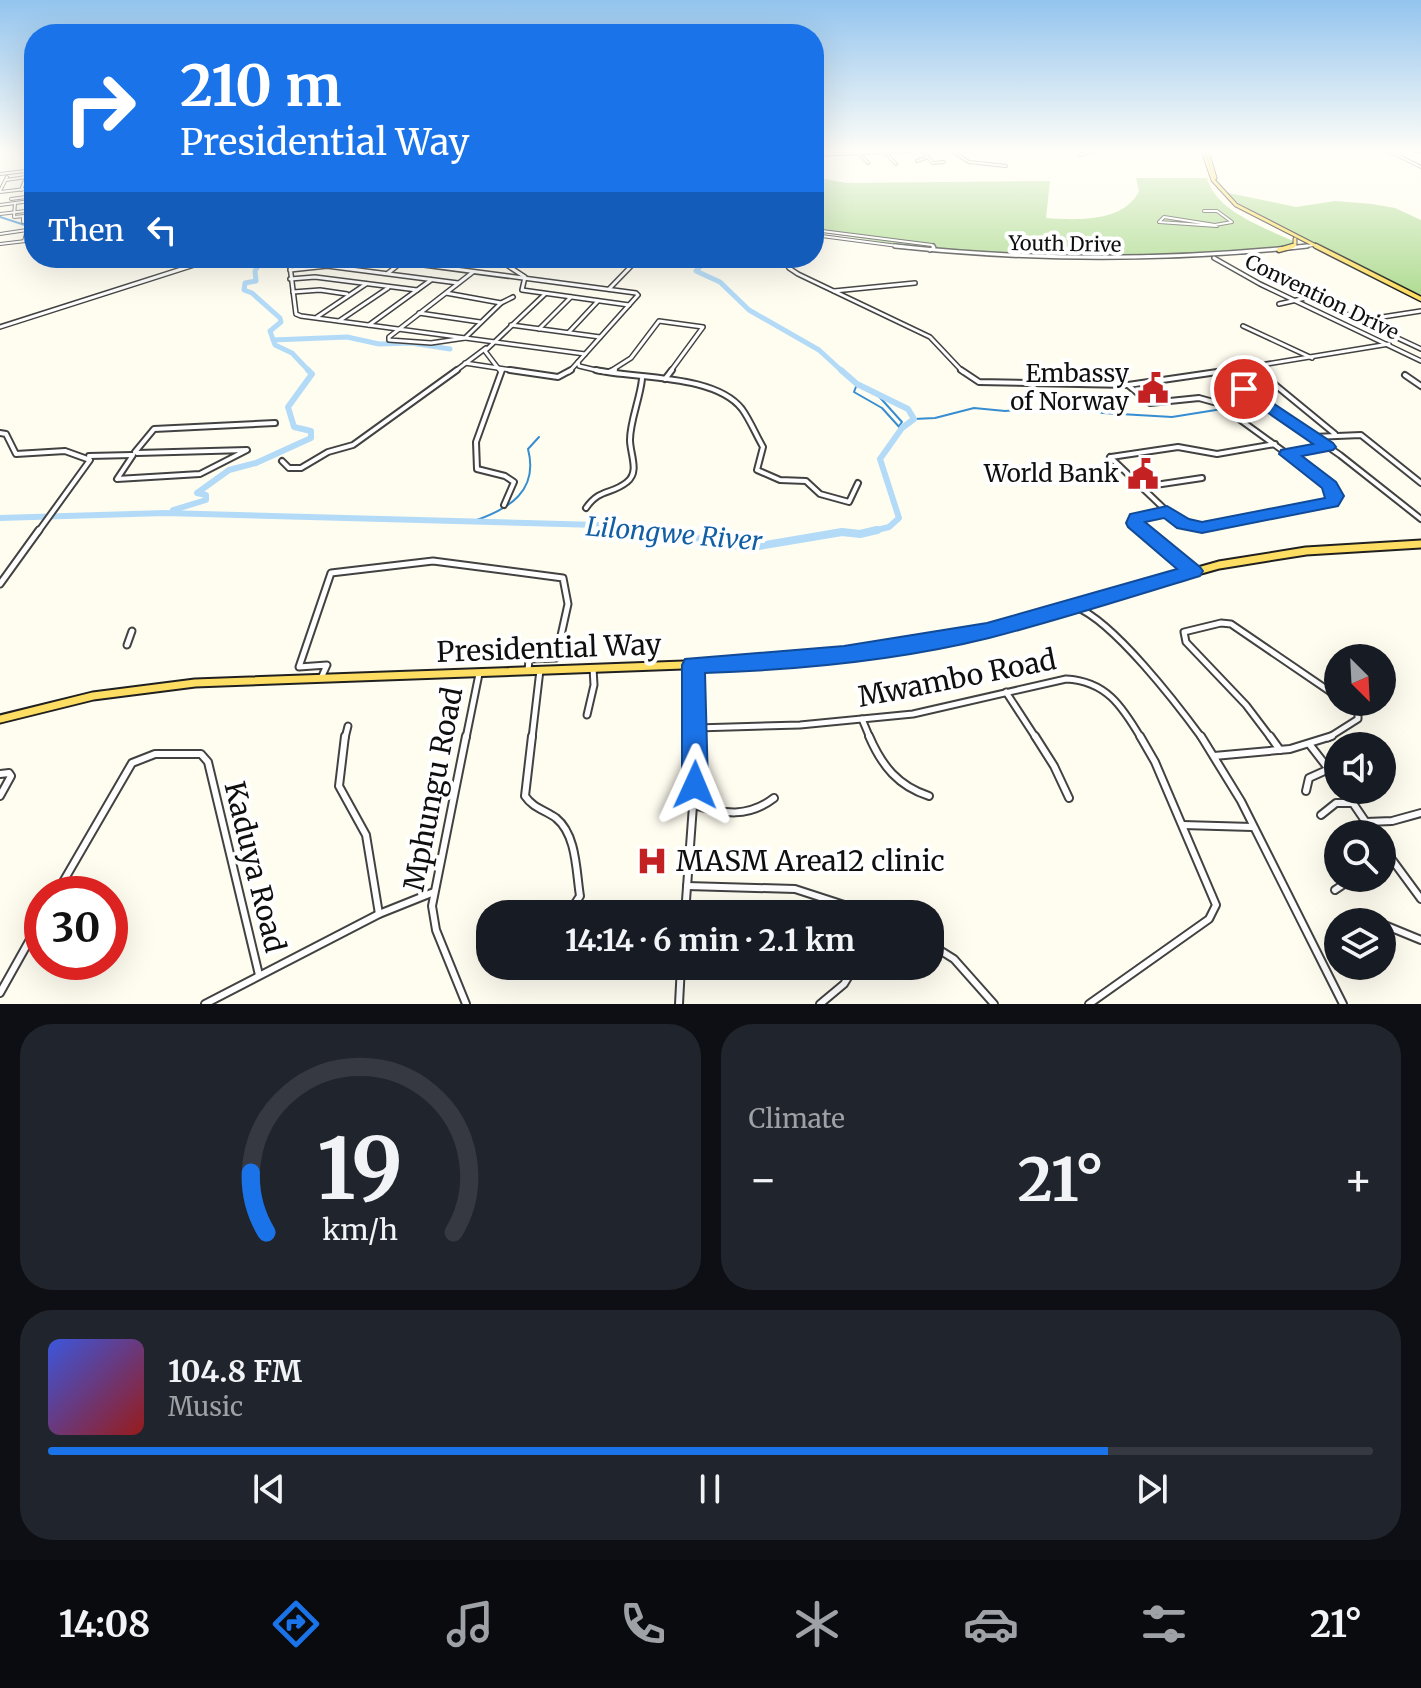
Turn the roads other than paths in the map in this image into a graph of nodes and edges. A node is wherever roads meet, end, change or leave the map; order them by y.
1 (20, 198) edge
2 (1230, 198) edge
3 (1232, 198) edge
4 (11, 199) joint
5 (24, 202) edge
6 (15, 203) junction
7 (8, 204) junction
8 (0, 205) edge
9 (1204, 211) dead end
10 (12, 212) junction
11 (24, 212) edge
12 (0, 214) edge
13 (24, 214) edge
14 (14, 217) junction
15 (23, 217) joint
16 (24, 222) edge
17 (1217, 226) dead end
18 (24, 230) edge
19 (824, 231) edge
20 (1284, 232) junction
21 (2, 234) edge
22 (824, 236) edge
23 (24, 241) edge
24 (0, 243) edge
25 (1314, 246) junction
26 (1302, 247) junction
27 (928, 250) junction
28 (1279, 250) junction
29 (1212, 256) junction
30 (1334, 256) junction
31 (185, 268) edge
32 (308, 268) edge
33 (344, 268) edge
34 (394, 268) edge
35 (450, 268) edge
36 (511, 268) edge
37 (629, 268) edge
38 (790, 268) edge
39 (290, 270) joint
40 (474, 271) junction
41 (388, 273) junction
42 (526, 278) junction
43 (290, 279) junction
44 (431, 280) junction
45 (458, 283) junction
46 (915, 283) dead end
47 (366, 284) junction
48 (390, 287) junction
49 (609, 289) junction
50 (417, 290) junction
51 (831, 291) junction
52 (293, 292) junction
53 (446, 293) junction
54 (350, 294) junction
55 (545, 294) junction
56 (513, 297) dead end
57 (571, 297) junction
58 (1421, 298) edge
59 (1296, 300) junction
60 (598, 301) junction
61 (501, 303) junction
62 (1279, 304) dead end
63 (629, 305) junction
64 (1421, 311) edge
65 (419, 313) junction
66 (315, 318) junction
67 (1361, 320) junction
68 (339, 321) junction
69 (480, 322) junction
70 (369, 325) junction
71 (511, 325) junction
72 (1243, 326) dead end
73 (0, 327) edge
74 (400, 329) junction
75 (539, 329) junction
76 (569, 332) junction
77 (600, 337) junction
78 (465, 338) junction
79 (493, 342) junction
80 (1389, 344) junction
81 (1412, 345) junction
82 (486, 348) junction
83 (1397, 348) junction
84 (1421, 349) edge
85 (585, 354) junction
86 (1312, 358) junction
87 (1421, 361) edge
88 (465, 363) junction
89 (580, 365) junction
90 (1254, 367) junction
91 (502, 368) junction
92 (607, 372) junction
93 (1219, 372) junction
94 (1405, 375) dead end
95 (642, 378) junction
96 (662, 380) junction
97 (1128, 385) junction
98 (1421, 386) edge
99 (275, 423) dead end
100 (0, 433) edge
101 (1335, 434) junction
102 (1312, 437) junction
103 (1275, 444) junction
104 (1327, 447) junction
105 (134, 453) junction
106 (1287, 454) junction
107 (97, 455) junction
108 (86, 456) junction
109 (282, 461) dead end
110 (89, 463) junction
111 (1202, 478) dead end
112 (858, 483) dead end
113 (1421, 483) edge
114 (1142, 487) junction
115 (504, 505) dead end
116 (586, 508) dead end
117 (1167, 512) junction
118 (1419, 518) edge
119 (1421, 542) edge
120 (1193, 571) junction
121 (0, 584) edge
122 (1090, 600) junction
123 (1070, 606) junction
124 (1091, 614) junction
125 (132, 631) dead end
126 (127, 645) dead end
127 (693, 665) junction
128 (593, 668) junction
129 (540, 670) junction
130 (528, 671) junction
131 (479, 672) junction
132 (322, 677) junction
133 (1324, 687) edge
134 (1006, 692) junction
135 (587, 715) dead end
136 (1358, 716) edge
137 (0, 719) edge
138 (862, 719) junction
139 (348, 726) dead end
140 (696, 728) junction
141 (1310, 745) junction
142 (1280, 750) junction
143 (1214, 756) junction
144 (1324, 763) edge
145 (1324, 771) edge
146 (0, 774) edge
147 (1306, 791) dead end
148 (0, 796) edge
149 (929, 796) dead end
150 (774, 798) dead end
151 (1069, 798) dead end
152 (1335, 804) edge
153 (694, 805) junction
154 (1421, 813) edge
155 (1321, 815) dead end
156 (1396, 820) edge
157 (1183, 825) junction
158 (1254, 827) junction
159 (1396, 870) edge
160 (66, 876) edge
161 (687, 886) junction
162 (434, 892) junction
163 (1421, 899) edge
164 (577, 900) edge
165 (686, 900) edge
166 (829, 900) edge
167 (379, 914) junction
168 (1396, 930) edge
169 (1421, 940) edge
170 (24, 950) edge
171 (944, 953) edge
172 (259, 975) junction
173 (680, 980) edge
174 (846, 980) edge
175 (0, 993) edge
176 (205, 1004) edge
177 (466, 1004) edge
178 (679, 1004) edge
179 (820, 1004) edge
180 (994, 1004) edge
181 (1089, 1004) edge
182 (1343, 1004) edge

1 - 4 street
2 - 20 main road
3 - 25 main road
4 - 7 street
5 - 6 street
6 - 7 street
6 - 10 street
7 - 8 street
9 - 17 street
10 - 11 street
10 - 12 street
10 - 14 street
13 - 14 street
14 - 15 street
15 - 16 street
18 - 21 street
19 - 27 street
20 - 25 main road
20 - 28 main road
21 - 24 street
22 - 27 street, Youth Drive
23 - 24 street
25 - 26 street, Youth Drive
25 - 30 main road
25 - 58 main road
26 - 28 street, Youth Drive
26 - 30 main road
27 - 29 street, Youth Drive
28 - 29 street, Youth Drive
29 - 59 street, Convention Drive
30 - 58 main road
31 - 73 street
32 - 39 street
33 - 41 street
34 - 41 street
35 - 40 street
36 - 42 street
37 - 49 street
38 - 51 street
39 - 43 street
40 - 42 street
40 - 45 street
41 - 44 street
42 - 49 street
42 - 55 street
43 - 47 street
43 - 52 street
44 - 45 street
44 - 50 street
45 - 53 street
46 - 51 street
47 - 48 street
47 - 54 street
48 - 50 street
48 - 68 street
49 - 63 street
50 - 70 street
51 - 97 street
52 - 54 street
52 - 66 street
53 - 61 street
53 - 65 street
54 - 66 street
55 - 57 street
55 - 71 street
56 - 61 street
57 - 60 street
57 - 75 street
59 - 62 street
59 - 67 street
59 - 80 street, Convention Drive
60 - 63 street
60 - 76 street
61 - 69 street
63 - 77 street
64 - 67 street
65 - 69 street
65 - 74 street
66 - 68 street
67 - 81 street
68 - 70 street
69 - 78 street
70 - 74 street
71 - 75 street
71 - 79 street
72 - 86 street
74 - 78 street
74 - 78 street
75 - 76 street
76 - 77 street
77 - 85 street
78 - 79 street
79 - 82 street
79 - 85 street
80 - 83 street, Convention Drive
80 - 86 street
81 - 83 street
81 - 84 street
82 - 88 street
82 - 91 street
83 - 87 street, Convention Drive
85 - 89 street
86 - 90 street
88 - 91 street
88 - 109 street
89 - 91 street
89 - 92 street
90 - 93 street
90 - 101 street
91 - 115 street
92 - 95 street
92 - 96 street
93 - 97 street
93 - 102 street
94 - 98 street
95 - 96 street
95 - 116 street
96 - 112 street
97 - 103 street
99 - 105 street
100 - 108 street
101 - 102 street
101 - 113 street
102 - 104 street
103 - 106 street
103 - 114 street
104 - 106 street
104 - 118 street
105 - 105 street
105 - 107 street
106 - 117 street
107 - 108 street
107 - 110 street
108 - 110 street
110 - 121 street
111 - 114 street
114 - 117 street
117 - 120 street
119 - 120 main road, Presidential Way
120 - 122 main road, Presidential Way
122 - 123 main road, Presidential Way
122 - 124 street
123 - 124 street
123 - 127 main road, Presidential Way
124 - 143 street
125 - 126 street
127 - 128 main road, Presidential Way
127 - 140 street
128 - 129 main road, Presidential Way
128 - 135 street
129 - 130 main road, Presidential Way
129 - 164 street
130 - 131 main road, Presidential Way
130 - 132 street
131 - 132 main road, Presidential Way
131 - 162 street, Mphungu Road
132 - 137 main road, Presidential Way
133 - 142 street
134 - 138 street, Mwambo Road
134 - 151 street
134 - 157 street, Mwambo Road
136 - 141 street
138 - 140 street, Mwambo Road
138 - 149 street
139 - 167 street
140 - 153 street
141 - 142 street
141 - 144 street
142 - 143 street
143 - 158 street
145 - 147 street
146 - 148 street
150 - 153 street
152 - 155 street
153 - 161 street
154 - 156 street
157 - 158 street
157 - 181 street, Mwambo Road
158 - 182 street
159 - 163 street
160 - 172 street, Kaduya Road
161 - 165 street
161 - 166 street
162 - 167 street
162 - 177 street, Mphungu Road
167 - 172 street
168 - 169 street
170 - 175 street
171 - 180 street
172 - 176 street
173 - 178 street
174 - 179 street

